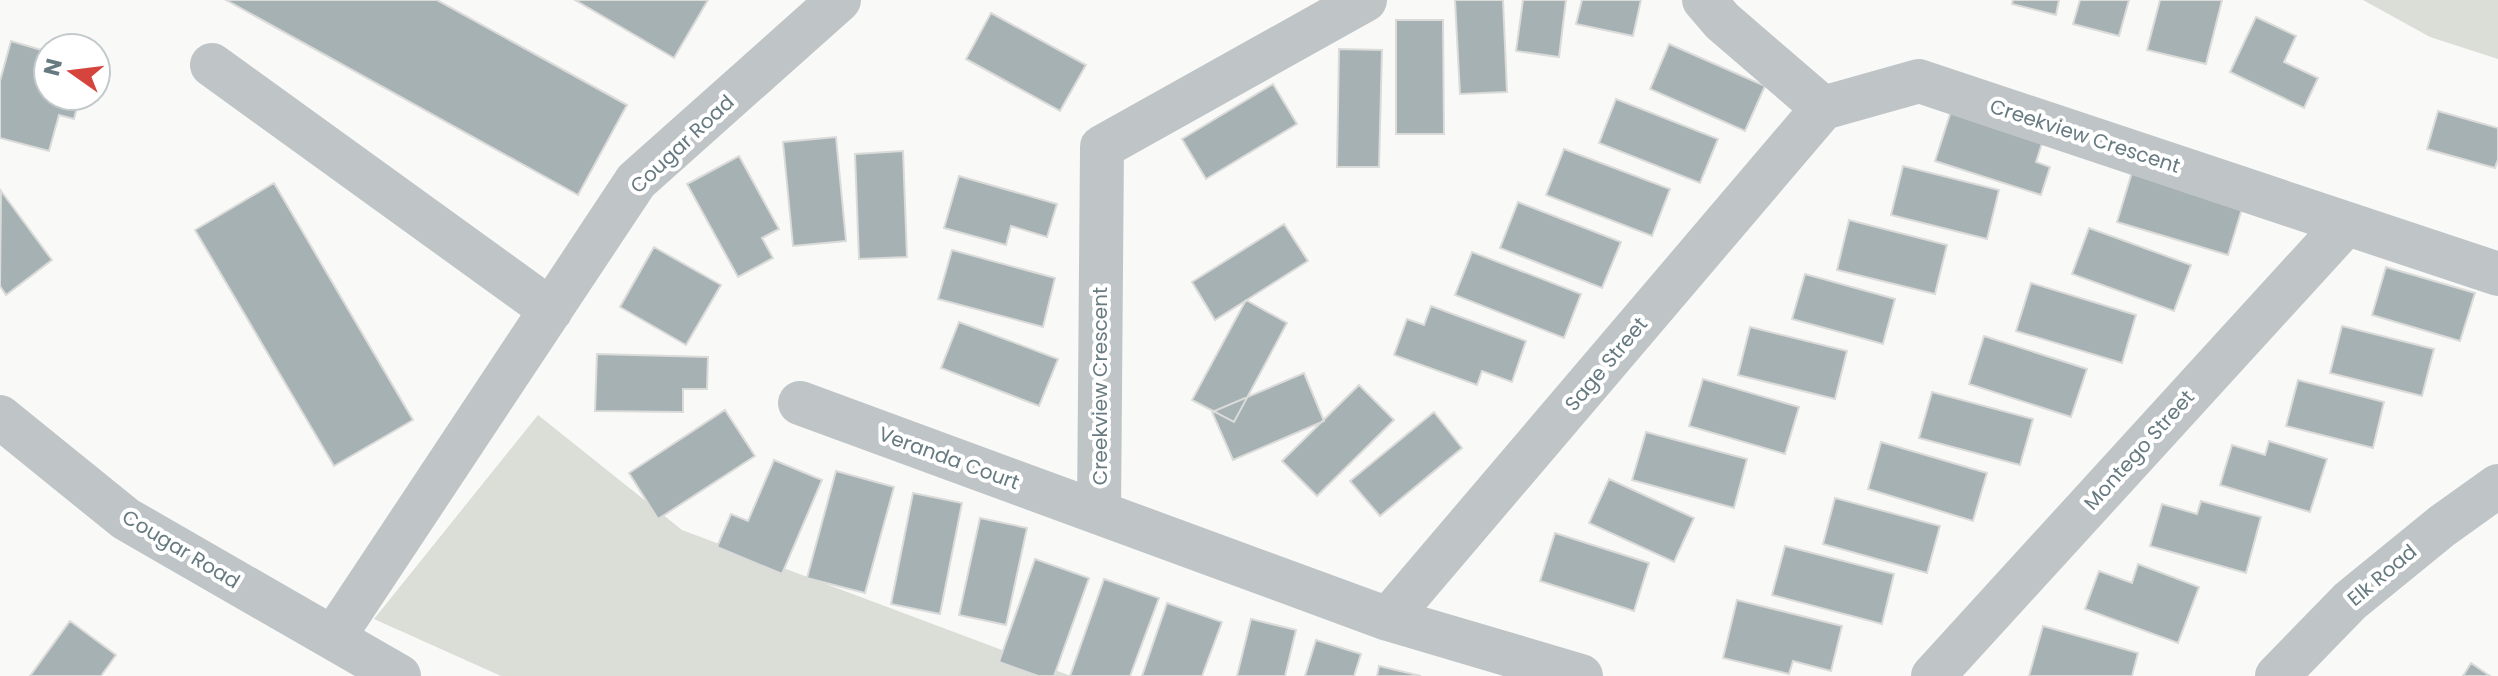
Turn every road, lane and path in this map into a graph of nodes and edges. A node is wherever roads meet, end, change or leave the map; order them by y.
1 (839, 0) edge
2 (1365, 0) edge
3 (1704, 0) edge
4 (212, 65) dead end
5 (1823, 108) junction
6 (2346, 224) junction
7 (2498, 274) edge
8 (551, 310) junction
9 (800, 403) dead end
10 (0, 417) edge
11 (2498, 486) edge
12 (1099, 513) junction
13 (1388, 619) junction
14 (333, 638) junction
15 (399, 676) edge
16 (1581, 676) edge
17 (1933, 676) edge
18 (2277, 676) edge

1 - 8 street, Cougar Road
2 - 12 street, Creekview Crescent
3 - 5 street
4 - 8 street
5 - 6 street, Creekview Crescent
5 - 13 street, Sage Street
6 - 7 street, Creekview Crescent
6 - 17 street, Montego Street
8 - 14 street, Cougar Road
9 - 12 street, Veranda Court
10 - 14 street, Cougar Road
11 - 18 street, Elk Road
12 - 13 street, Creekview Crescent
13 - 16 street, Creekview Crescent
14 - 15 street, Cougar Road

